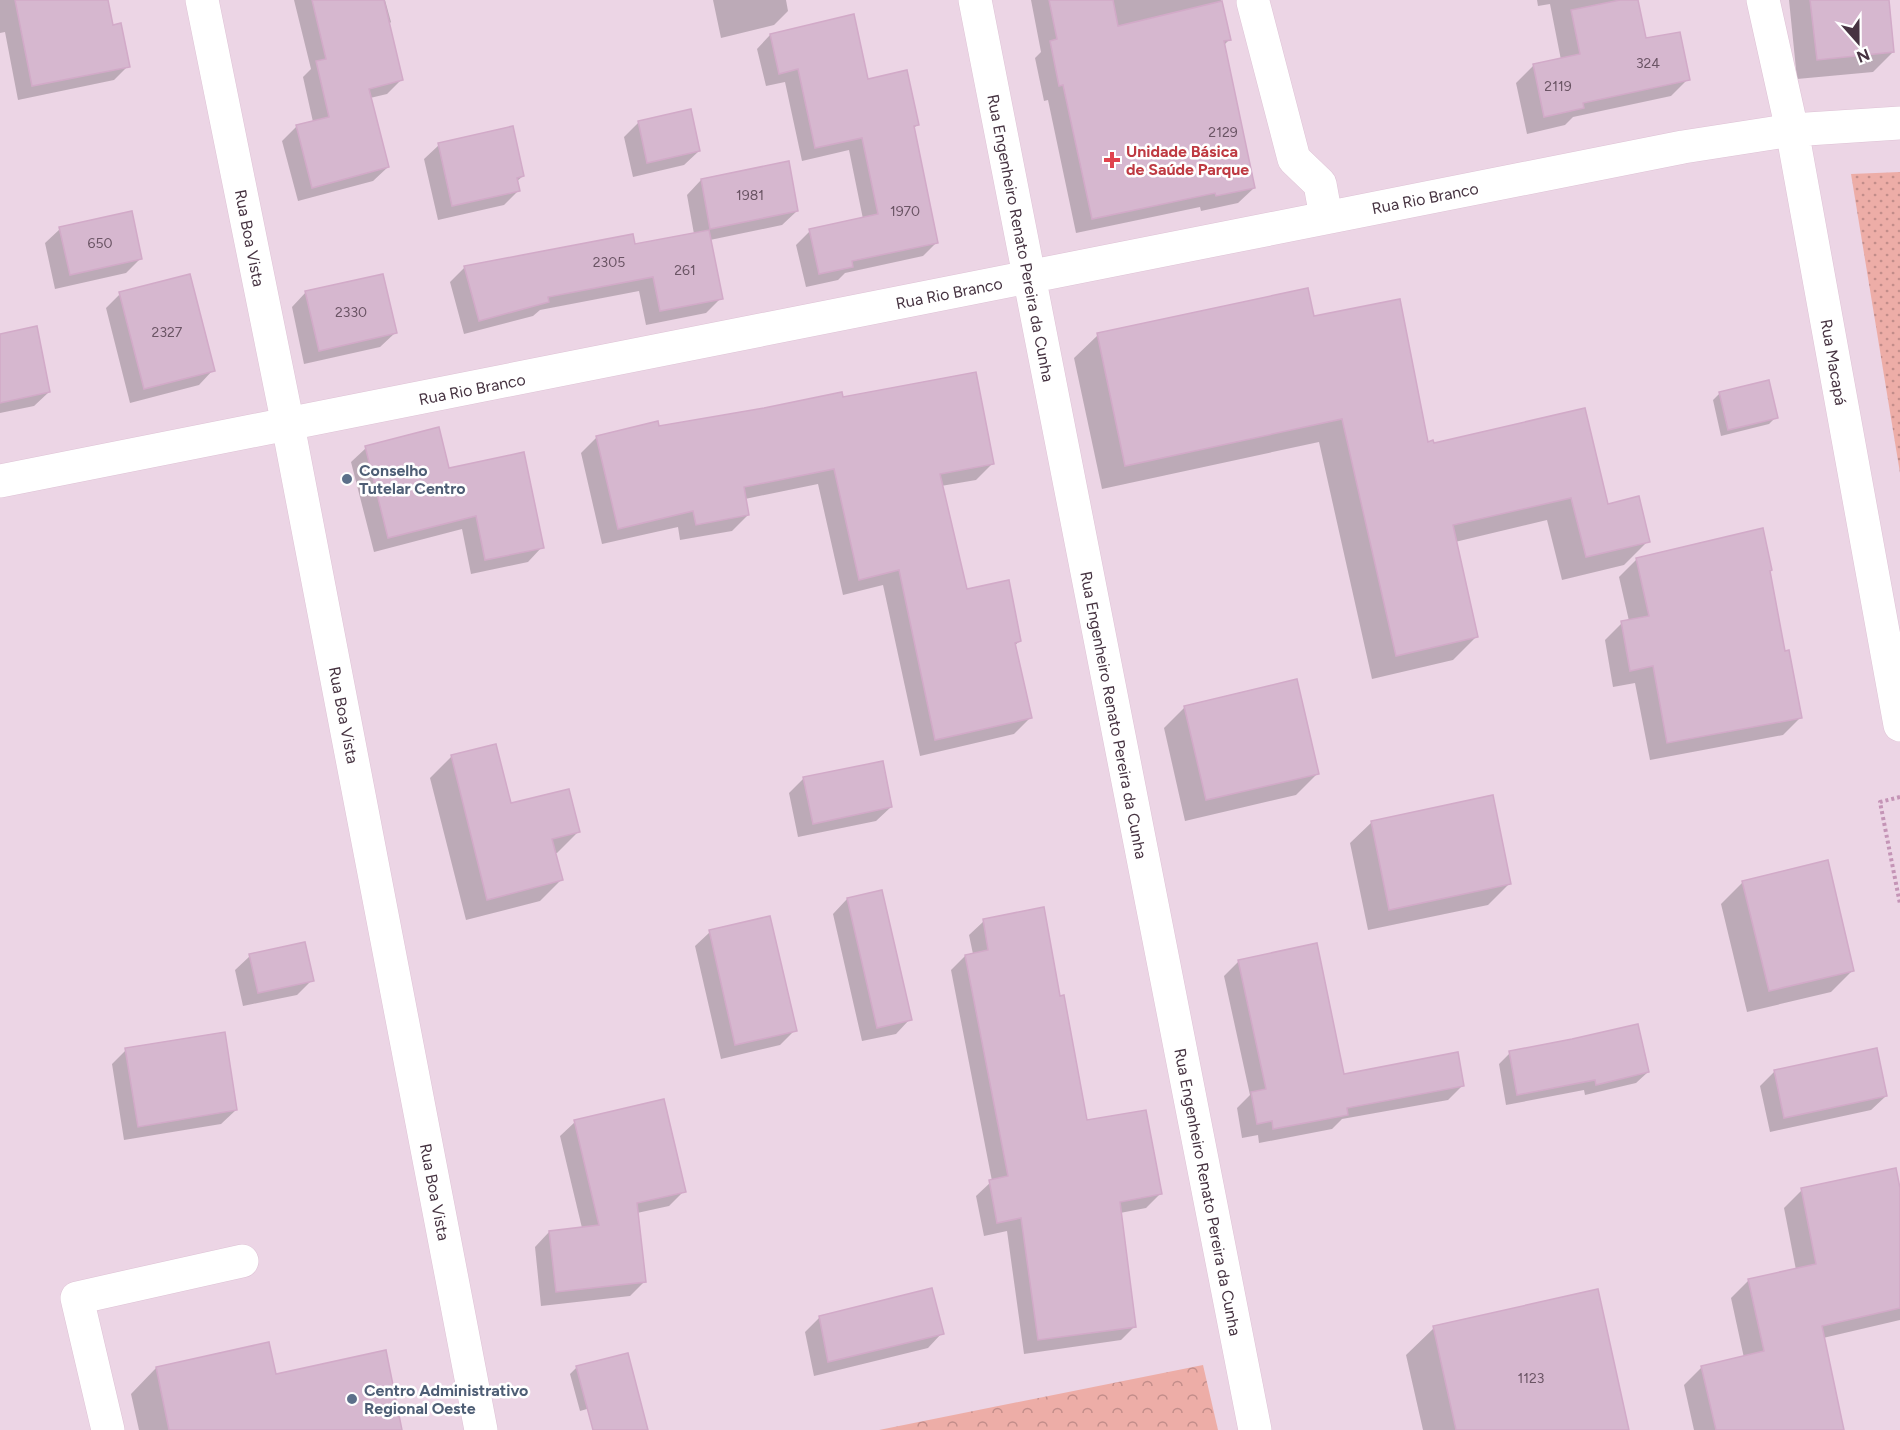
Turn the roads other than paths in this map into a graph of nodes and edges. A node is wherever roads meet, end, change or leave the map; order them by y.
1 (202, 0) edge
2 (975, 0) edge
3 (1763, 0) edge
4 (1253, 2) dead end
5 (1900, 123) edge
6 (1792, 130) junction
7 (1326, 218) junction
8 (1028, 278) junction
9 (288, 425) junction
10 (0, 481) edge
11 (1900, 725) edge
12 (242, 1261) dead end
13 (108, 1430) edge
14 (481, 1430) edge
15 (1255, 1430) edge

1 - 9 street, Rua Boa Vista
2 - 8 street, Rua Engenheiro Renato Pereira da Cunha
3 - 6 street, Rua Macapá
4 - 7 street
5 - 6 street, Rua Rio Branco
6 - 7 street, Rua Rio Branco
6 - 11 street, Rua Macapá
7 - 8 street, Rua Rio Branco
8 - 9 street, Rua Rio Branco
8 - 15 street, Rua Engenheiro Renato Pereira da Cunha
9 - 10 street, Rua Rio Branco
9 - 14 street, Rua Boa Vista
12 - 13 street

